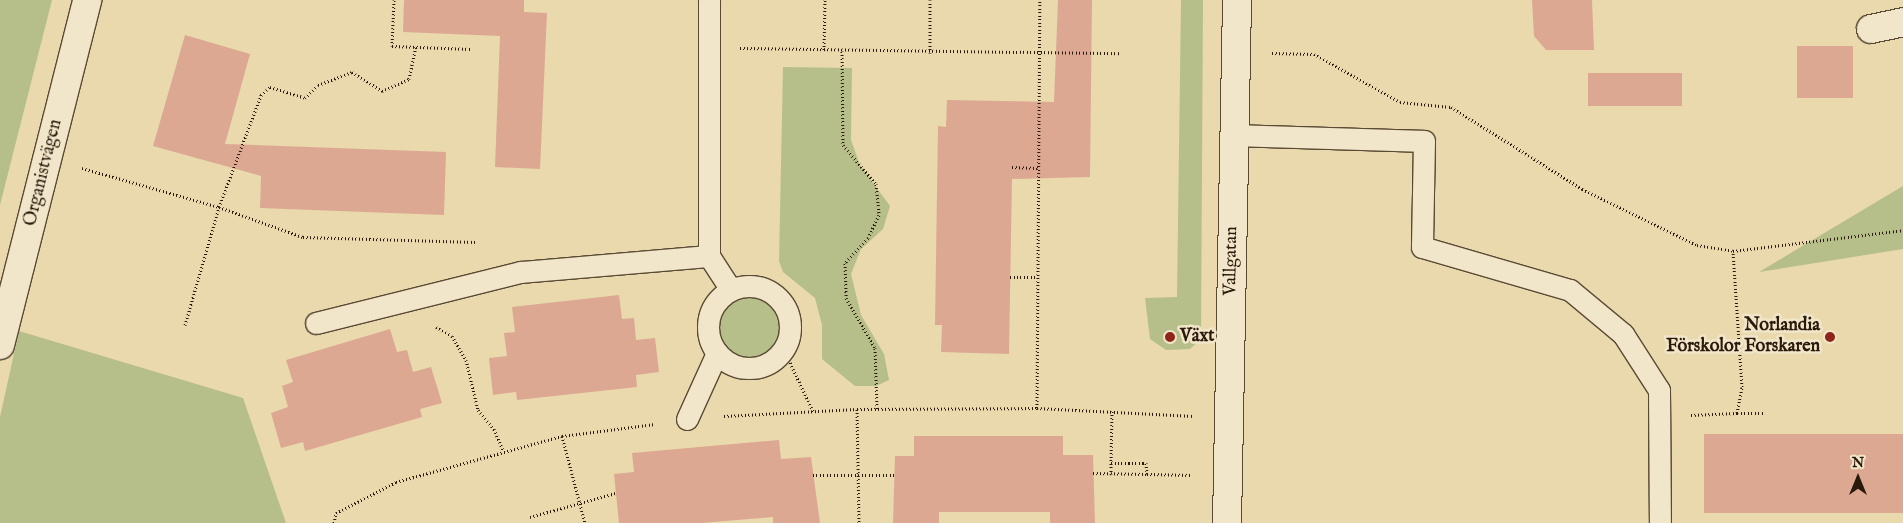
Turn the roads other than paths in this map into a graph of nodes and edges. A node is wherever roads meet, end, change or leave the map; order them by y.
1 (87, 0) edge
2 (709, 0) edge
3 (1237, 0) edge
4 (1903, 22) edge
5 (1872, 29) dead end
6 (1234, 135) junction
7 (710, 256) junction
8 (730, 288) junction
9 (316, 323) dead end
10 (0, 345) edge
11 (716, 355) junction
12 (687, 419) road end
13 (1227, 523) edge
14 (1660, 523) edge

1 - 10 street, Organistvägen
2 - 7 lane
3 - 6 street, Vallgatan
4 - 5 street
6 - 13 street, Vallgatan
6 - 14 lane
7 - 8 lane
7 - 9 lane
8 - 11 lane
8 - 11 lane
11 - 12 lane

